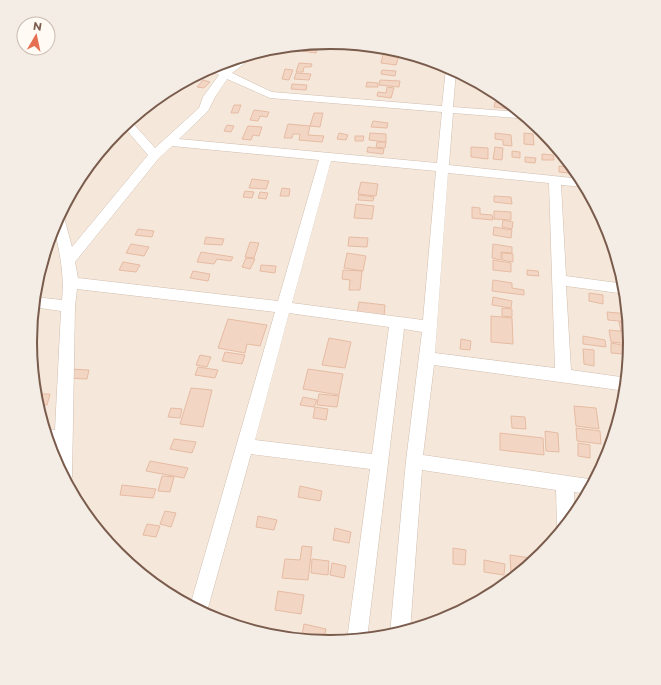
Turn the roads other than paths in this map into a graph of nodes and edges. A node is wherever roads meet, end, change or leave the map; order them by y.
1 (237, 65) edge
2 (219, 71) edge
3 (225, 74) junction
4 (451, 75) edge
5 (448, 109) junction
6 (515, 115) edge
7 (131, 128) edge
8 (169, 142) junction
9 (155, 155) junction
10 (326, 157) junction
11 (443, 168) junction
12 (555, 180) junction
13 (577, 182) edge
14 (60, 227) edge
15 (68, 260) junction
16 (559, 280) junction
17 (72, 283) junction
18 (618, 288) edge
19 (40, 303) edge
20 (68, 306) junction
21 (283, 307) junction
22 (397, 324) junction
23 (429, 327) junction
24 (427, 358) junction
25 (563, 375) junction
26 (621, 383) edge
27 (53, 436) edge
28 (63, 438) junction
29 (245, 446) junction
30 (414, 461) junction
31 (63, 464) edge
32 (380, 464) junction
33 (565, 483) junction
34 (587, 485) edge
35 (566, 517) edge
36 (200, 605) edge
37 (401, 627) edge
38 (358, 634) edge

1 - 3 street
2 - 3 street
3 - 5 street
3 - 8 street
4 - 5 street
5 - 6 street
5 - 11 street
7 - 9 street
8 - 9 street
8 - 10 street
9 - 15 street
10 - 11 street
10 - 21 street
11 - 12 street
11 - 23 street
12 - 13 street
12 - 16 street
14 - 15 street
15 - 17 street
16 - 18 street
16 - 25 street
17 - 20 street
17 - 21 street
19 - 20 street
20 - 28 street
21 - 22 street
21 - 29 street
22 - 23 street
22 - 32 street
23 - 24 street
24 - 25 street
24 - 30 street
25 - 26 street
27 - 28 street
28 - 31 street
29 - 32 street
29 - 36 street
30 - 33 street
30 - 37 street
32 - 38 street
33 - 34 street
33 - 35 street

